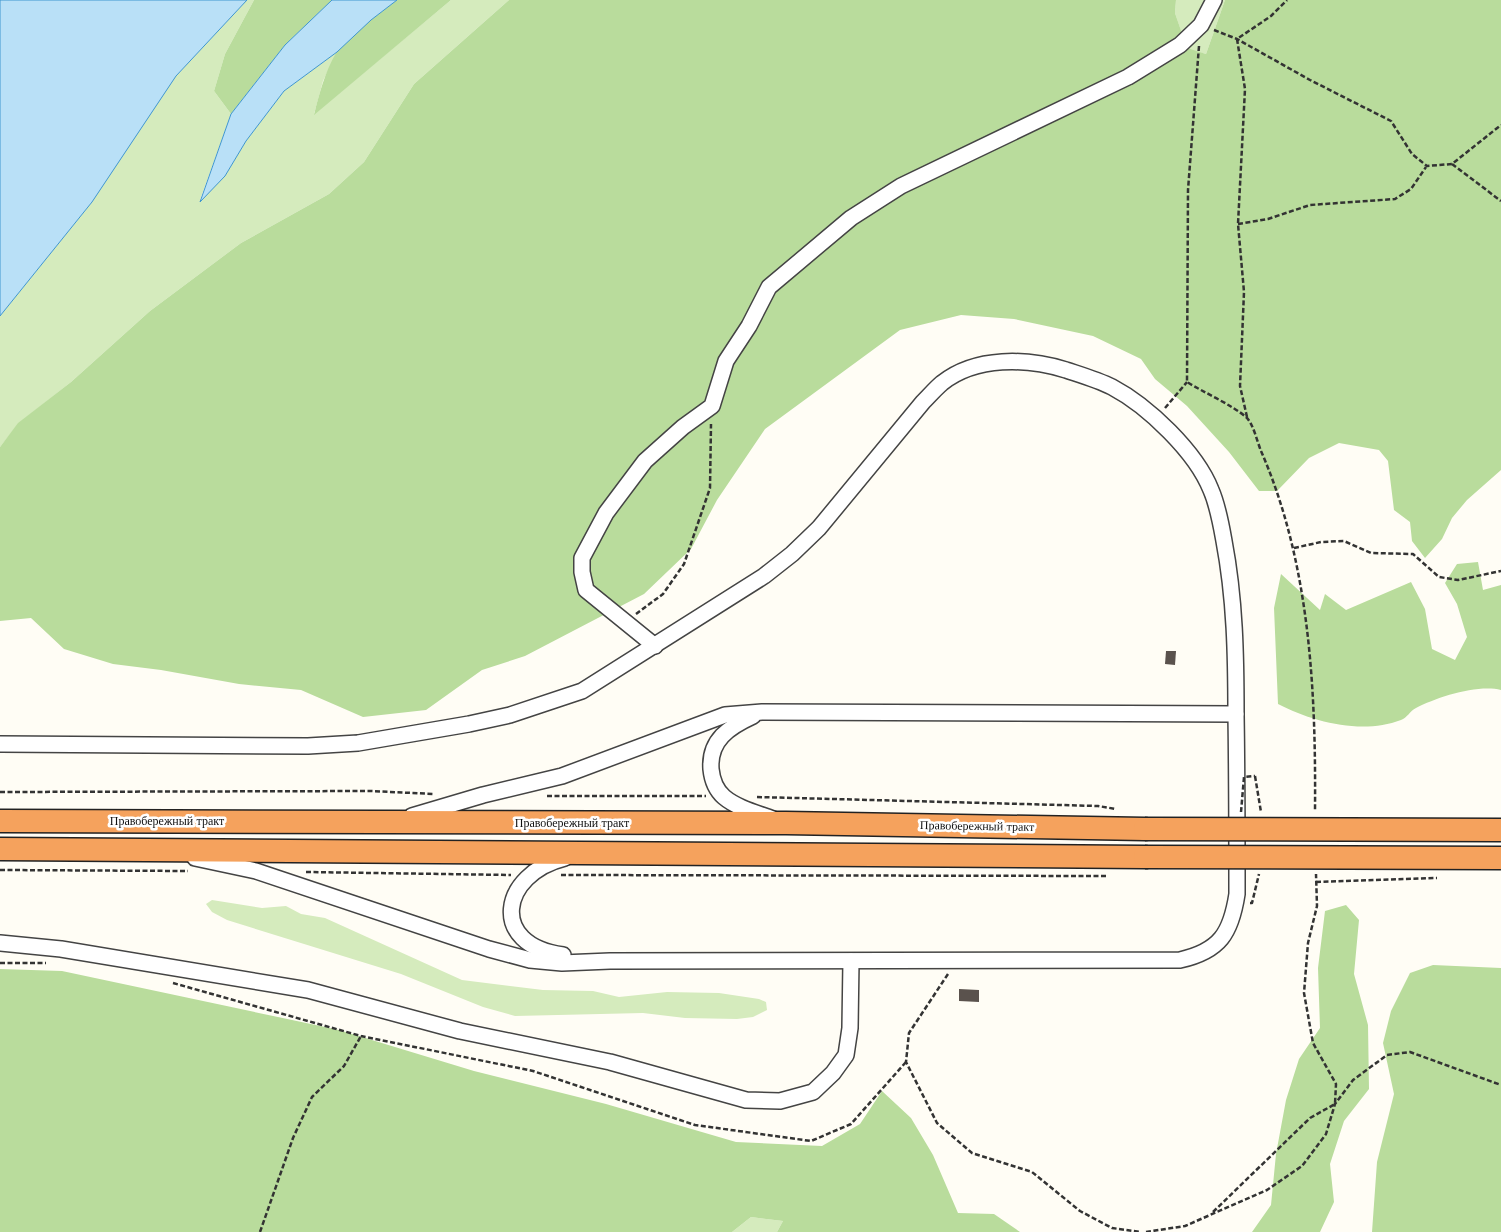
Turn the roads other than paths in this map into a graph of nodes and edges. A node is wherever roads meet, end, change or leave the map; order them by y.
1 (1214, 0) edge
2 (655, 646) junction
3 (762, 712) junction
4 (1236, 714) junction
5 (0, 744) edge
6 (0, 821) edge
7 (393, 822) junction
8 (786, 824) junction
9 (1501, 830) edge
10 (0, 850) edge
11 (142, 850) junction
12 (583, 853) junction
13 (1501, 858) edge
14 (0, 943) edge
15 (610, 961) junction
16 (851, 961) junction

1 - 2 street
2 - 4 street
2 - 5 street
3 - 4 street
3 - 7 street
3 - 8 street
4 - 16 street
6 - 7 highway, Правобережный тракт
7 - 8 highway, Правобережный тракт
8 - 9 highway, Правобережный тракт, bridge
10 - 11 highway
11 - 12 highway
11 - 15 street
12 - 13 highway, bridge
12 - 15 street
14 - 16 street
15 - 16 street

